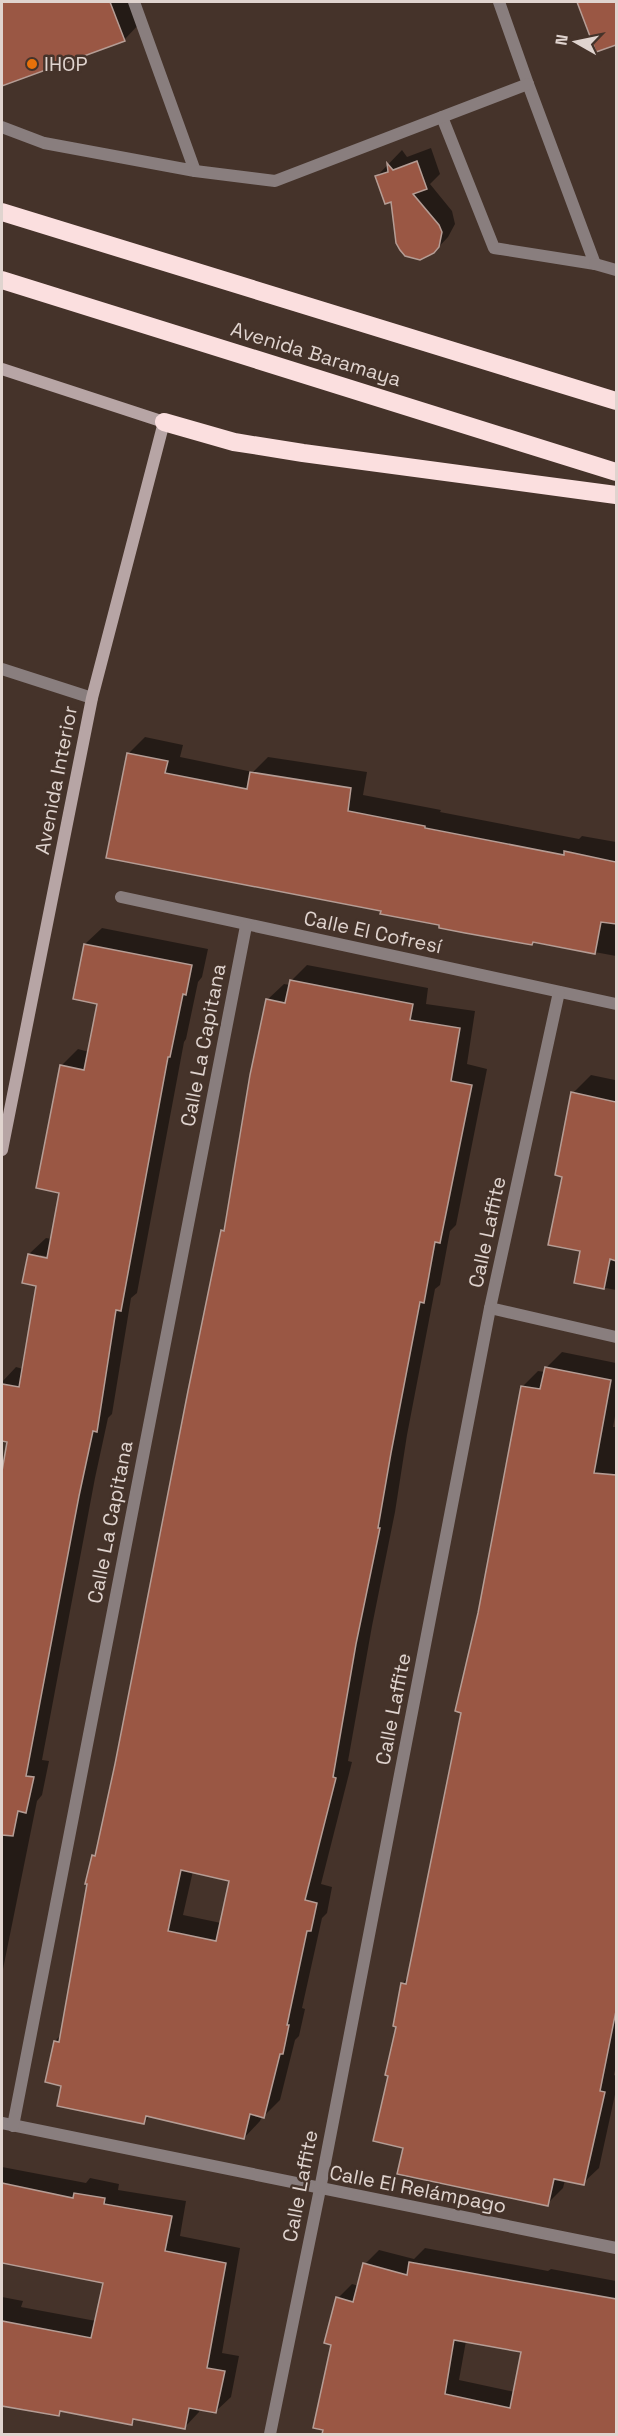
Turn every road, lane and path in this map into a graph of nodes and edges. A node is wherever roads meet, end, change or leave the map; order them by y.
1 (134, 2) edge
2 (499, 2) edge
3 (528, 84) junction
4 (442, 117) junction
5 (2, 128) edge
6 (195, 171) junction
7 (2, 212) edge
8 (595, 264) junction
9 (616, 270) edge
10 (2, 280) edge
11 (2, 369) edge
12 (616, 401) edge
13 (164, 422) junction
14 (616, 472) edge
15 (616, 495) edge
16 (2, 669) edge
17 (92, 698) junction
18 (121, 897) dead end
19 (246, 926) junction
20 (559, 992) junction
21 (616, 1004) edge
22 (2, 1150) edge
23 (490, 1308) junction
24 (616, 1336) edge
25 (7, 2124) edge
26 (320, 2189) junction
27 (616, 2248) edge
28 (270, 2434) edge

1 - 6 street
2 - 3 street
3 - 4 street
3 - 8 street
4 - 6 street
4 - 8 street
5 - 6 street
7 - 12 highway
8 - 9 street
10 - 14 highway, Avenida Baramaya
11 - 13 street
13 - 15 highway
13 - 17 street, Avenida Interior
16 - 17 street
17 - 22 street, Avenida Interior
18 - 19 street, Calle El Cofresí
19 - 20 street, Calle El Cofresí
19 - 25 street, Calle La Capitana
20 - 21 street, Calle El Cofresí
20 - 23 street, Calle Laffite
23 - 24 street
23 - 26 street, Calle Laffite
25 - 26 street, Calle El Relámpago
26 - 27 street, Calle El Relámpago
26 - 28 street, Calle Laffite

